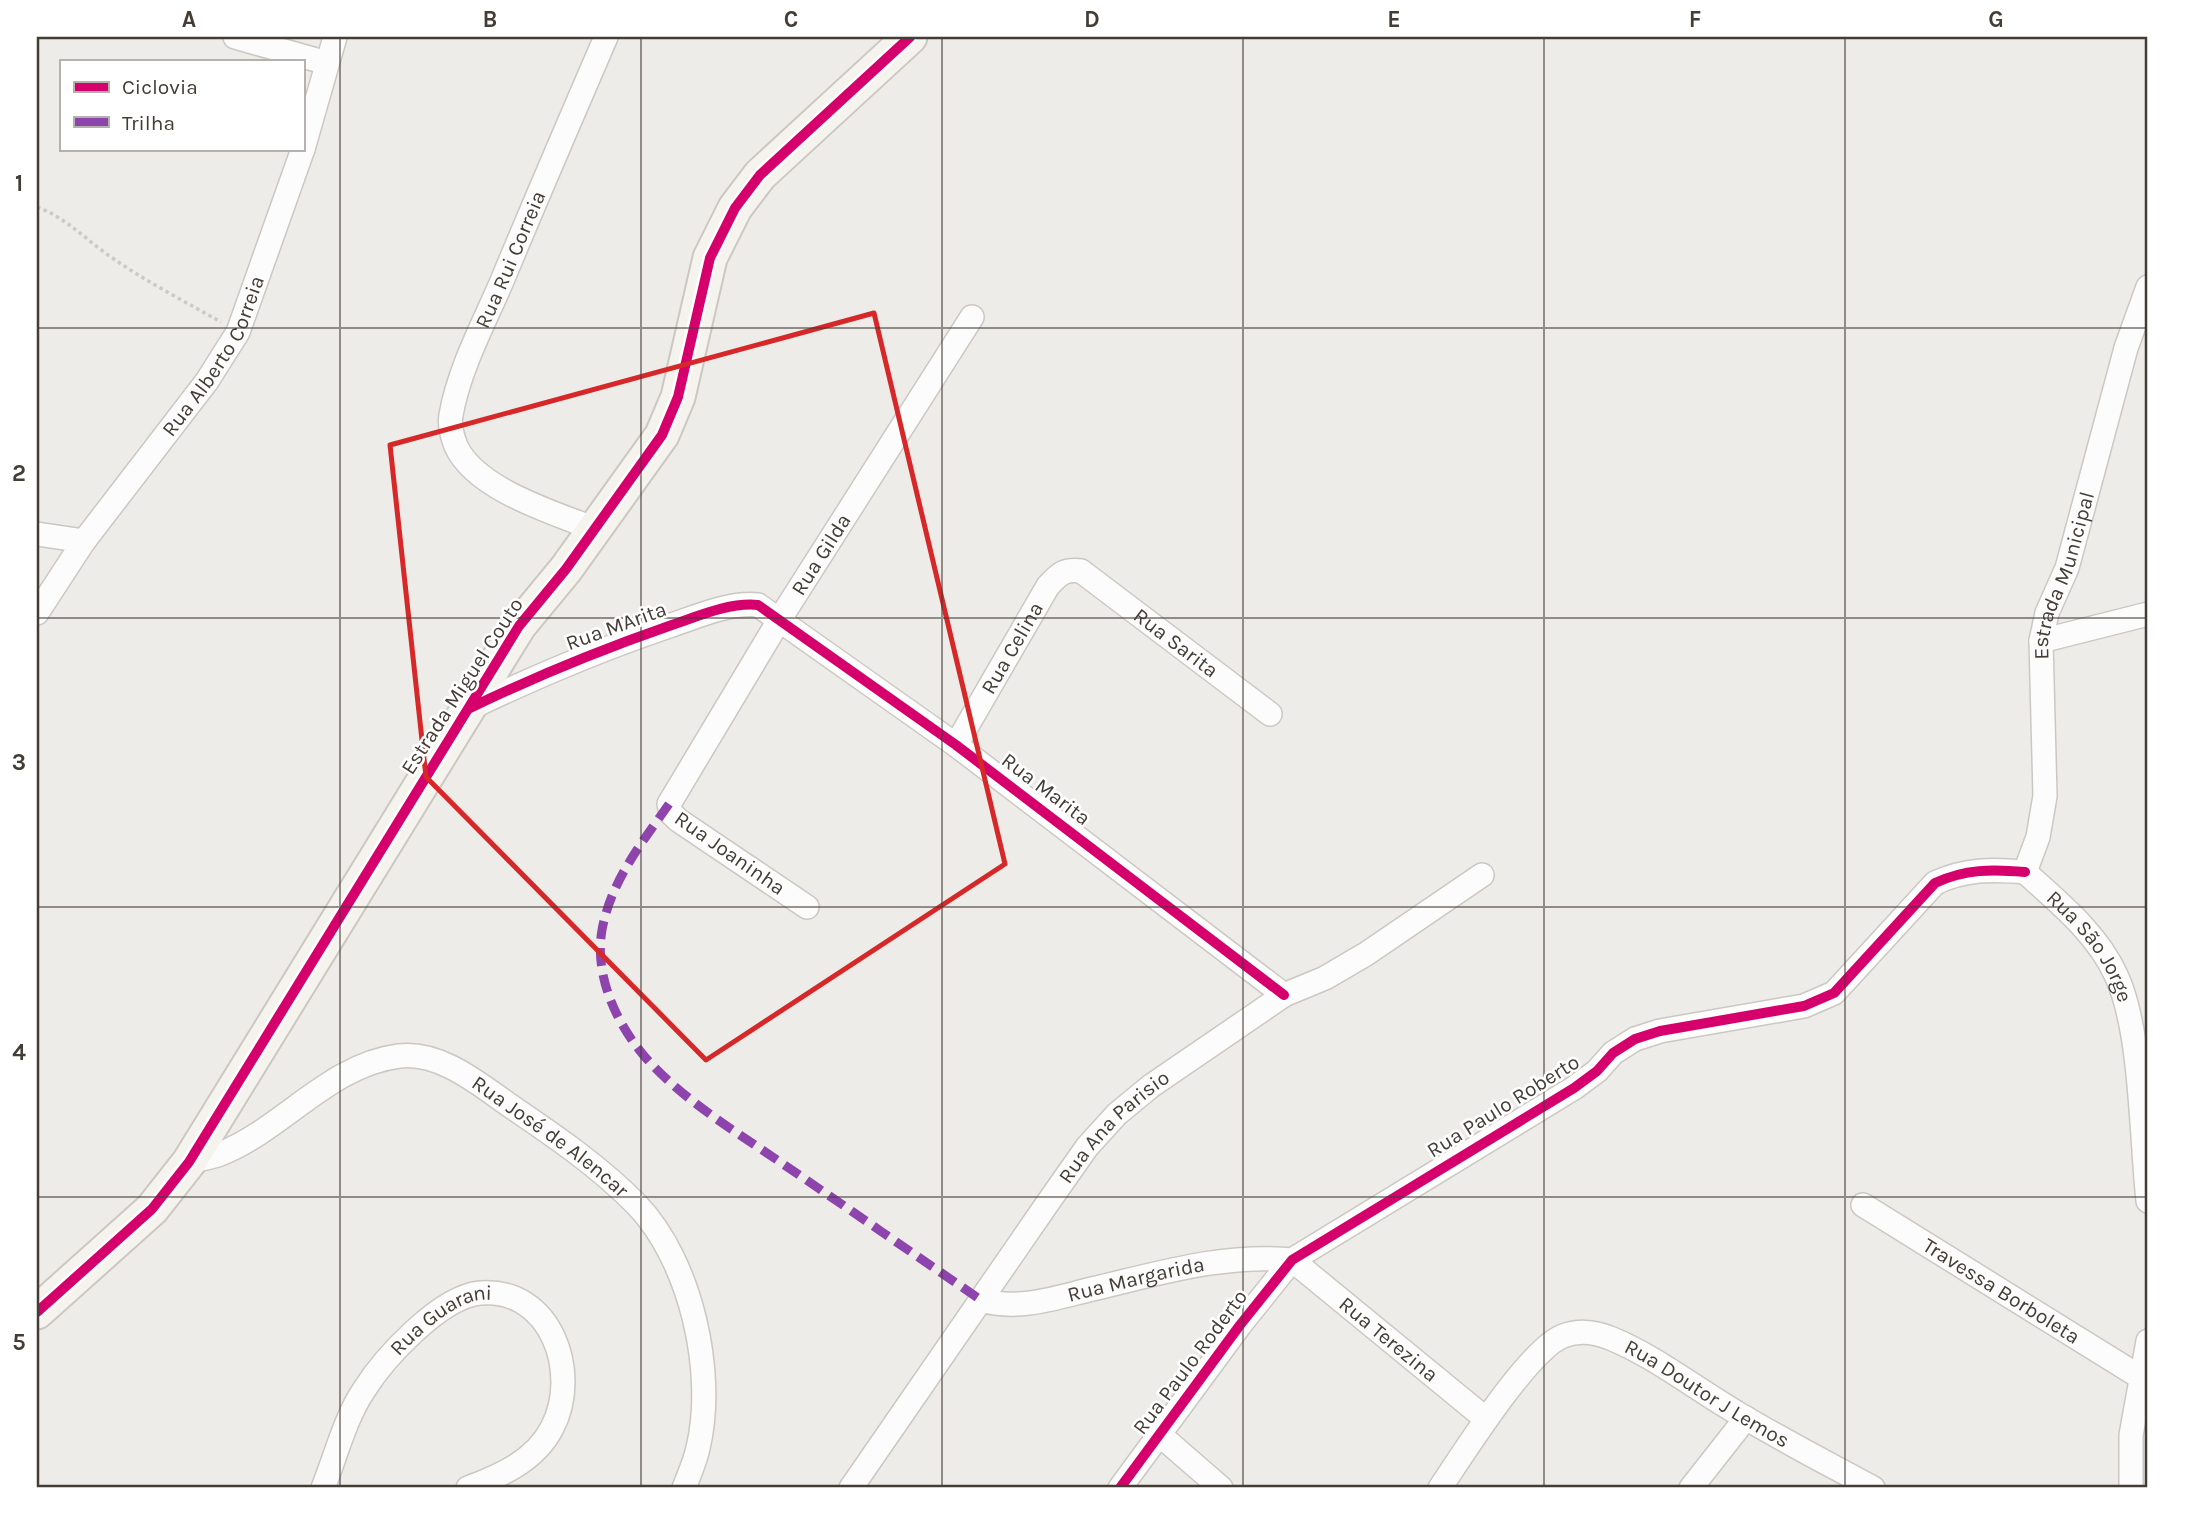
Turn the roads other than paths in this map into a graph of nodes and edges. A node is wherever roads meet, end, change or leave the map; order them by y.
1 (235, 37) edge
2 (335, 37) edge
3 (607, 37) edge
4 (910, 37) edge
5 (327, 63) junction
6 (304, 145) edge
7 (303, 150) edge
8 (2148, 288) edge
9 (972, 317) dead end
10 (594, 529) junction
11 (37, 534) edge
12 (84, 541) junction
13 (1081, 571) joint
14 (37, 613) edge
15 (2148, 614) edge
16 (778, 622) junction
17 (2041, 641) junction
18 (468, 709) junction
19 (1270, 714) dead end
20 (956, 745) junction
21 (675, 793) joint
22 (2025, 872) junction
23 (1482, 875) dead end
24 (807, 907) dead end
25 (1284, 995) junction
26 (189, 1162) junction
27 (2148, 1201) edge
28 (1863, 1205) dead end
29 (1292, 1260) junction
30 (981, 1300) junction
31 (37, 1312) edge
32 (2148, 1341) edge
33 (2140, 1377) junction
34 (1746, 1418) junction
35 (1486, 1419) junction
36 (1160, 1436) junction
37 (323, 1488) edge
38 (468, 1488) edge
39 (684, 1488) edge
40 (850, 1488) edge
41 (1120, 1488) edge
42 (1221, 1488) edge
43 (1440, 1488) edge
44 (1691, 1488) edge
45 (1873, 1488) edge
46 (2131, 1488) edge

1 - 5 street
2 - 5 street, Rua Alberto Correia
3 - 10 street, Rua Rui Correia
4 - 10 street, Estrada Miguel Couto
5 - 6 street, Rua Alberto Correia
7 - 12 street, Rua Alberto Correia
8 - 17 street, Estrada Municipal
9 - 16 street, Rua Gilda
10 - 18 street, Estrada Miguel Couto
11 - 12 street
12 - 14 street, Rua Alberto Correia
13 - 19 street, Rua Sarita
13 - 20 street, Rua Celina
15 - 17 street
16 - 18 street, Rua MArita
16 - 20 street, Rua Marita
16 - 21 street, Rua Gilda
17 - 22 street, Estrada Municipal
18 - 26 street, Estrada Miguel Couto
20 - 25 street, Rua Marita
21 - 24 street, Rua Joaninha
22 - 27 street, Rua São Jorge
22 - 29 street, Rua Paulo Roberto
23 - 25 street, Rua Ana Parisio
25 - 30 street, Rua Ana Parisio
26 - 31 street, Estrada Miguel Couto
26 - 39 street, Rua José de Alencar
28 - 33 street, Travessa Borboleta
29 - 30 street, Rua Margarida
29 - 35 street, Rua Terezina
29 - 36 street, Rua Paulo Roderto
30 - 40 street, Rua Ana Parisio
32 - 33 street
33 - 46 street
34 - 35 street, Rua Doutor J Lemos
34 - 44 street
34 - 45 street, Rua Doutor J Lemos
35 - 43 street, Rua Doutor J Lemos
36 - 41 street, Rua Paulo Roderto
36 - 42 street
37 - 38 street, Rua Guarani

